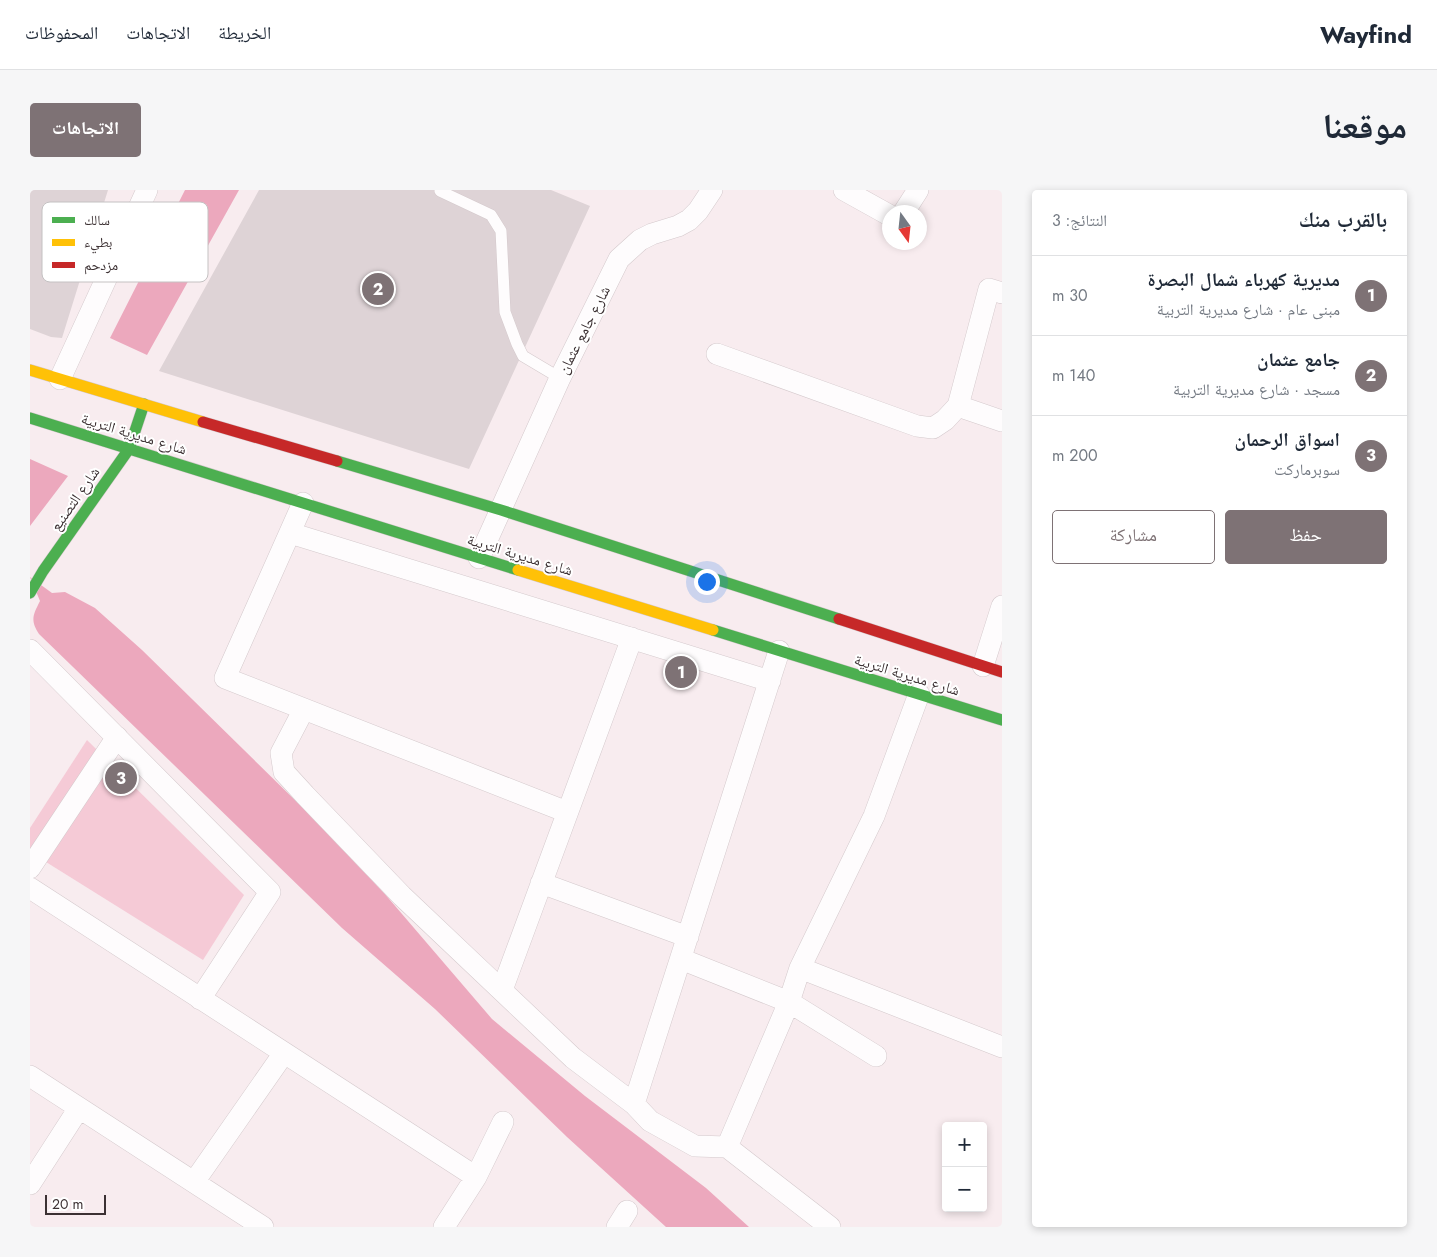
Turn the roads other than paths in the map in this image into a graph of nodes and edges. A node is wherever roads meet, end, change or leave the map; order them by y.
1 (147, 190) edge
2 (712, 190) edge
3 (844, 190) edge
4 (918, 190) edge
5 (440, 191) edge
6 (141, 202) edge
7 (908, 205) edge
8 (882, 211) edge
9 (105, 282) edge
10 (1002, 293) edge
11 (717, 354) dead end
12 (30, 370) edge
13 (560, 378) junction
14 (60, 379) junction
15 (144, 404) junction
16 (958, 406) junction
17 (30, 418) edge
18 (1002, 421) edge
19 (129, 449) junction
20 (303, 503) junction
21 (501, 510) junction
22 (290, 532) junction
23 (479, 558) junction
24 (30, 593) edge
25 (1002, 606) edge
26 (632, 638) junction
27 (30, 650) edge
28 (779, 651) junction
29 (994, 669) edge
30 (770, 681) junction
31 (1002, 683) edge
32 (919, 694) junction
33 (995, 708) dead end
34 (304, 709) junction
35 (978, 712) junction
36 (1002, 720) edge
37 (116, 737) junction
38 (567, 812) junction
39 (30, 868) edge
40 (541, 884) junction
41 (30, 888) edge
42 (688, 937) junction
43 (681, 959) junction
44 (800, 968) junction
45 (502, 990) junction
46 (200, 999) junction
47 (788, 1002) junction
48 (1002, 1047) edge
49 (284, 1053) junction
50 (876, 1056) dead end
51 (30, 1076) edge
52 (634, 1104) junction
53 (80, 1108) junction
54 (504, 1122) dead end
55 (727, 1146) junction
56 (476, 1177) junction
57 (194, 1182) junction
58 (30, 1184) edge
59 (263, 1227) edge
60 (444, 1227) edge
61 (830, 1227) edge

1 - 6 street
2 - 13 street, شارع جامع عثمان
3 - 8 street
4 - 7 street
5 - 13 lane
9 - 14 street
10 - 16 street
11 - 16 street
12 - 14 main road, شارع مديرية التربية
13 - 21 street, شارع جامع عثمان
14 - 15 main road, شارع مديرية التربية
15 - 19 main road, شارع التصنيع
15 - 21 main road, شارع مديرية التربية
16 - 18 street
17 - 19 main road, شارع مديرية التربية
19 - 20 main road, شارع مديرية التربية
19 - 24 main road, شارع التصنيع
20 - 22 street
20 - 23 main road, شارع مديرية التربية
21 - 23 street, شارع جامع عثمان
21 - 29 main road, شارع مديرية التربية
22 - 26 street
22 - 34 street
23 - 28 main road, شارع مديرية التربية
25 - 29 street
26 - 30 street
26 - 38 street
27 - 37 street
28 - 30 street
28 - 32 main road, شارع مديرية التربية
29 - 31 main road
30 - 42 street
32 - 35 main road, شارع مديرية التربية
32 - 44 street
33 - 35 main road
34 - 38 street
34 - 45 street
35 - 36 main road, شارع مديرية التربية
37 - 39 street
37 - 46 street
38 - 40 street
40 - 42 street
40 - 45 street
41 - 46 street
42 - 43 street
43 - 47 street
43 - 52 street
44 - 47 street
44 - 48 street
45 - 52 street
46 - 49 street
47 - 50 street
47 - 55 street
49 - 56 street
49 - 57 street
51 - 53 street
52 - 55 street
53 - 57 street
53 - 58 street
54 - 56 street
55 - 61 street
56 - 60 street
57 - 59 street

